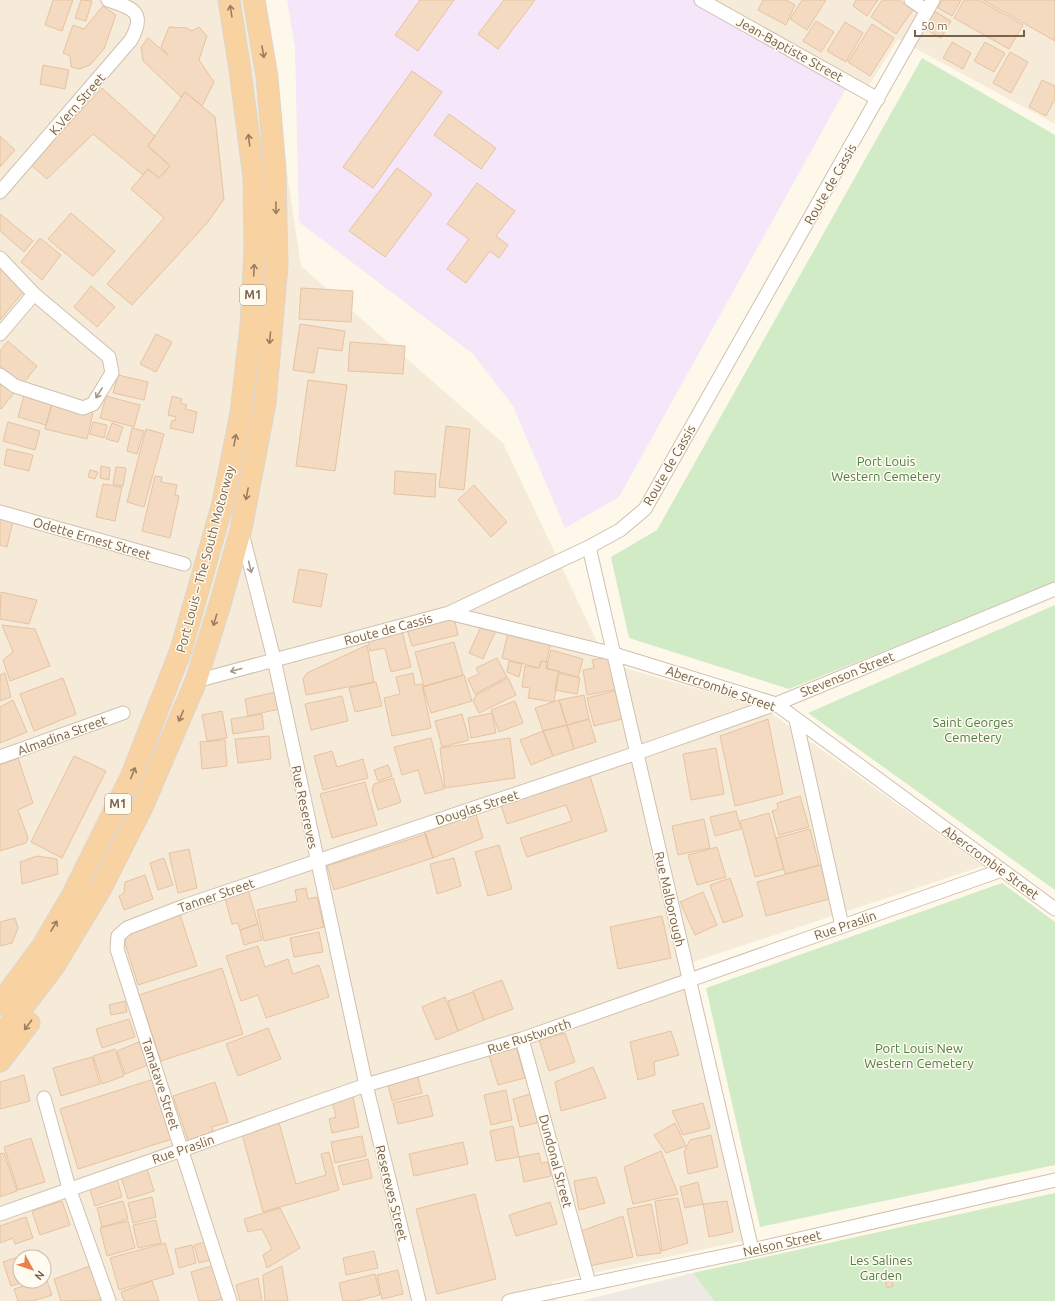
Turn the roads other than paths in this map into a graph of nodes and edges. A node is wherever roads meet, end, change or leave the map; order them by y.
1 (108, 0) edge
2 (229, 0) edge
3 (254, 0) edge
4 (701, 0) edge
5 (911, 0) edge
6 (930, 5) edge
7 (878, 99) junction
8 (0, 192) edge
9 (0, 258) edge
10 (34, 294) junction
11 (0, 334) edge
12 (0, 375) edge
13 (0, 512) edge
14 (241, 529) junction
15 (589, 547) junction
16 (184, 564) dead end
17 (1055, 589) edge
18 (449, 613) junction
19 (614, 654) junction
20 (274, 659) junction
21 (196, 681) junction
22 (776, 704) junction
23 (124, 713) dead end
24 (796, 720) junction
25 (637, 753) junction
26 (0, 757) edge
27 (143, 805) junction
28 (316, 861) junction
29 (1002, 870) junction
30 (1055, 909) edge
31 (842, 926) junction
32 (118, 936) joint
33 (42, 947) junction
34 (689, 980) junction
35 (0, 995) edge
36 (0, 1004) edge
37 (0, 1037) edge
38 (522, 1039) junction
39 (0, 1061) edge
40 (366, 1085) junction
41 (44, 1098) dead end
42 (182, 1150) junction
43 (1055, 1180) edge
44 (69, 1188) junction
45 (0, 1214) edge
46 (752, 1250) junction
47 (589, 1283) junction
48 (109, 1301) edge
49 (230, 1301) edge
50 (419, 1301) edge
51 (509, 1301) edge

1 - 8 street, K.Vern Street
33 -> 2 highway, Port Louis – The South Motorway / M1
3 -> 14 highway, Port Louis – The South Motorway / M1
4 - 7 street, Jean-Baptiste Street
5 - 6 street
6 - 7 street, Route de Cassis
7 - 15 street, Route de Cassis
9 - 10 street
10 - 11 street
10 -> 12 street
13 - 16 street, Odette Ernest Street
14 -> 20 street, Rue Resereves
14 -> 21 highway, Port Louis – The South Motorway / M1
15 - 18 street, Route de Cassis
15 - 19 street, Rue Malborough
17 - 22 street, Stevenson Street
18 - 19 street, Abercrombie Street
18 - 20 street, Route de Cassis
19 - 22 street, Abercrombie Street
19 - 25 street, Rue Malborough
20 -> 21 street, Route de Cassis
20 - 28 street, Rue Resereves
21 -> 27 highway, Port Louis – The South Motorway / M1
22 - 24 street, Abercrombie Street
22 - 25 street, Stevenson Street
23 - 26 street, Almadina Street
24 - 29 street, Abercrombie Street
24 - 31 street
25 - 28 street, Douglas Street
25 - 34 street, Rue Malborough
27 - 37 highway, Port Louis – The South Motorway / M1
27 -> 39 highway
28 - 32 street, Tanner Street
28 - 40 street, Rue Resereves
29 - 30 street, Abercrombie Street
29 - 31 street, Rue Praslin
31 - 34 street, Rue Praslin
32 - 42 street, Tamatave Street
33 - 35 highway
33 - 36 highway, Port Louis – The South Motorway / M1
34 - 38 street, Rue Rustworth
34 - 46 street, Rue Malborough
38 - 40 street, Rue Rustworth
38 - 47 street, Dundonal Street
40 - 42 street, Rue Praslin
40 - 50 street, Resereves Street
41 - 44 street
42 - 44 street, Rue Praslin
42 - 49 street, Tamatave Street
43 - 46 street, Nelson Street
44 - 45 street, Rue Praslin
44 - 48 street
46 - 47 street, Nelson Street
47 - 51 street, Nelson Street

